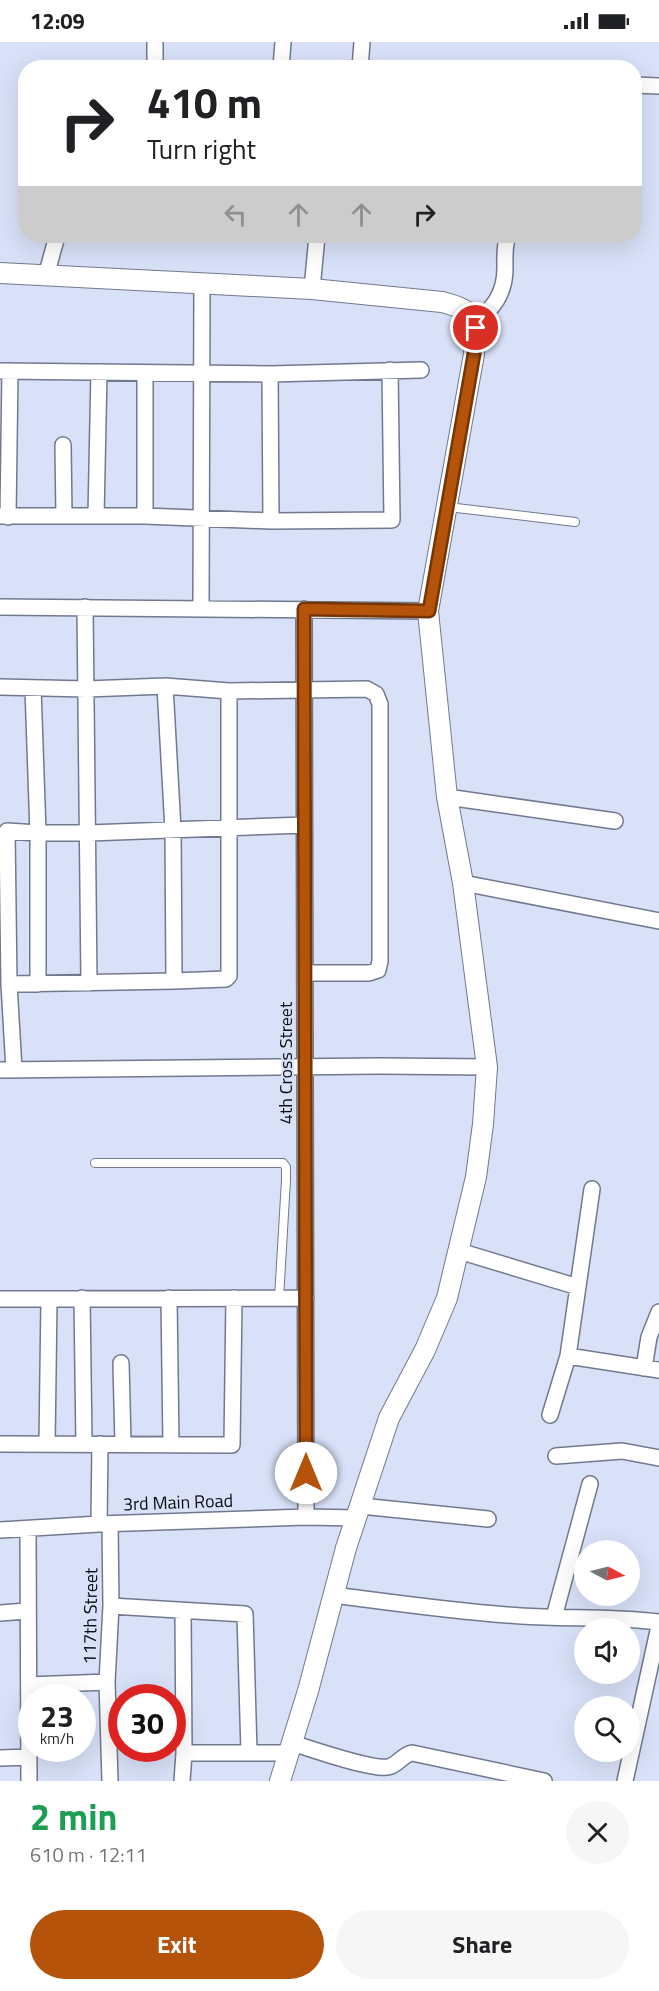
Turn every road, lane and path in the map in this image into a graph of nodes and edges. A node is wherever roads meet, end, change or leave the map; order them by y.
1 (155, 42) edge
2 (283, 42) edge
3 (363, 42) edge
4 (155, 60) edge
5 (282, 60) edge
6 (361, 60) edge
7 (642, 85) edge
8 (659, 86) edge
9 (55, 243) edge
10 (316, 243) edge
11 (505, 243) edge
12 (0, 273) edge
13 (46, 276) junction
14 (202, 284) junction
15 (312, 289) junction
16 (475, 325) junction
17 (390, 370) junction
18 (421, 370) dead end
19 (5, 371) edge
20 (99, 372) junction
21 (145, 373) junction
22 (202, 374) junction
23 (270, 374) junction
24 (63, 445) dead end
25 (447, 507) junction
26 (64, 516) junction
27 (96, 516) junction
28 (145, 516) junction
29 (4, 517) edge
30 (202, 519) junction
31 (271, 521) junction
32 (575, 522) dead end
33 (0, 607) edge
34 (85, 607) junction
35 (201, 608) junction
36 (304, 609) junction
37 (429, 611) junction
38 (165, 686) junction
39 (0, 687) edge
40 (33, 688) junction
41 (304, 688) junction
42 (87, 689) junction
43 (229, 690) junction
44 (447, 797) junction
45 (615, 822) dead end
46 (304, 825) junction
47 (229, 827) junction
48 (173, 830) junction
49 (4, 831) edge
50 (38, 833) junction
51 (89, 833) junction
52 (463, 883) junction
53 (659, 921) edge
54 (305, 973) junction
55 (174, 981) junction
56 (89, 983) junction
57 (9, 984) junction
58 (38, 984) junction
59 (488, 1067) junction
60 (305, 1068) junction
61 (7, 1070) edge
62 (95, 1163) dead end
63 (592, 1189) dead end
64 (459, 1251) junction
65 (578, 1287) junction
66 (82, 1298) junction
67 (169, 1298) junction
68 (234, 1298) junction
69 (279, 1298) junction
70 (306, 1298) junction
71 (0, 1299) edge
72 (49, 1300) junction
73 (659, 1312) edge
74 (568, 1356) junction
75 (122, 1364) dead end
76 (651, 1369) edge
77 (550, 1415) dead end
78 (0, 1444) edge
79 (47, 1444) junction
80 (84, 1444) junction
81 (100, 1444) junction
82 (123, 1444) junction
83 (171, 1445) junction
84 (556, 1456) dead end
85 (659, 1458) edge
86 (590, 1484) dead end
87 (359, 1512) junction
88 (306, 1516) junction
89 (488, 1519) dead end
90 (104, 1524) junction
91 (28, 1529) junction
92 (0, 1530) edge
93 (334, 1595) junction
94 (111, 1606) junction
95 (27, 1611) junction
96 (183, 1611) junction
97 (0, 1613) edge
98 (554, 1617) junction
99 (659, 1624) edge
100 (107, 1682) junction
101 (28, 1684) joint
102 (184, 1684) edge
103 (291, 1748) junction
104 (249, 1752) junction
105 (186, 1753) edge
106 (18, 1757) edge
107 (0, 1758) edge
108 (28, 1762) edge
109 (183, 1762) edge
110 (29, 1781) edge
111 (110, 1781) edge
112 (182, 1781) edge
113 (280, 1781) edge
114 (544, 1781) edge
115 (625, 1781) edge

1 - 4 street
2 - 5 street
3 - 6 street
7 - 8 street
9 - 13 street
10 - 15 street
11 - 16 street
12 - 13 street
13 - 14 street
14 - 15 street
14 - 22 street
15 - 16 street
16 - 25 street
17 - 18 street
17 - 23 street
17 - 31 street
19 - 20 street
19 - 29 street
20 - 21 street
20 - 27 street
21 - 22 street
21 - 28 street
22 - 23 street
22 - 30 street
23 - 31 street
24 - 26 street
25 - 32 lane
25 - 37 street
26 - 27 street
26 - 29 street
27 - 28 street
28 - 30 street
30 - 31 street
30 - 35 street
33 - 34 street
34 - 35 street
34 - 42 street
35 - 36 street
36 - 37 street
36 - 41 street, 4th Cross Street
37 - 44 street
38 - 42 street
38 - 43 street
38 - 48 street
39 - 40 street
40 - 42 street
40 - 50 street
41 - 43 street
41 - 46 street, 4th Cross Street
41 - 54 street
42 - 51 street
43 - 47 street
44 - 45 street
44 - 52 street
46 - 47 street
46 - 54 street, 4th Cross Street
47 - 48 street
47 - 55 street
48 - 51 street
48 - 55 street
49 - 50 street
49 - 57 street
50 - 51 street
50 - 58 street
51 - 56 street
52 - 53 street
52 - 59 street
54 - 60 street, 4th Cross Street
55 - 56 street
56 - 58 street
57 - 58 street
57 - 61 street
59 - 60 street
59 - 64 street
60 - 61 street
60 - 70 street, 4th Cross Street
62 - 69 lane
63 - 65 street
64 - 65 street
64 - 87 street
65 - 74 street
66 - 67 street
66 - 72 street
66 - 80 street
67 - 68 street
67 - 83 street
68 - 69 street
68 - 83 street
69 - 70 street
70 - 88 street, 4th Cross Street
71 - 72 street
72 - 79 street
73 - 76 street
74 - 76 street
74 - 77 street
75 - 82 street
78 - 79 street
79 - 80 street
80 - 81 street
81 - 82 street
81 - 90 street, 117th Street
82 - 83 street
84 - 85 street
86 - 98 street
87 - 88 street, 3rd Main Road
87 - 89 street, 3rd Main Road
87 - 93 street
88 - 90 street, 3rd Main Road
90 - 91 street, 3rd Main Road
90 - 94 street, 117th Street
91 - 92 street, 3rd Main Road
91 - 95 street
93 - 98 street
93 - 103 street
94 - 96 street
94 - 100 street, 117th Street
95 - 97 street
95 - 101 street
96 - 102 street
96 - 104 street
98 - 99 street
99 - 115 street
100 - 101 street
100 - 111 street, 117th Street
103 - 104 street
103 - 113 street
103 - 114 street
104 - 105 street
106 - 107 street
108 - 110 street
109 - 112 street

